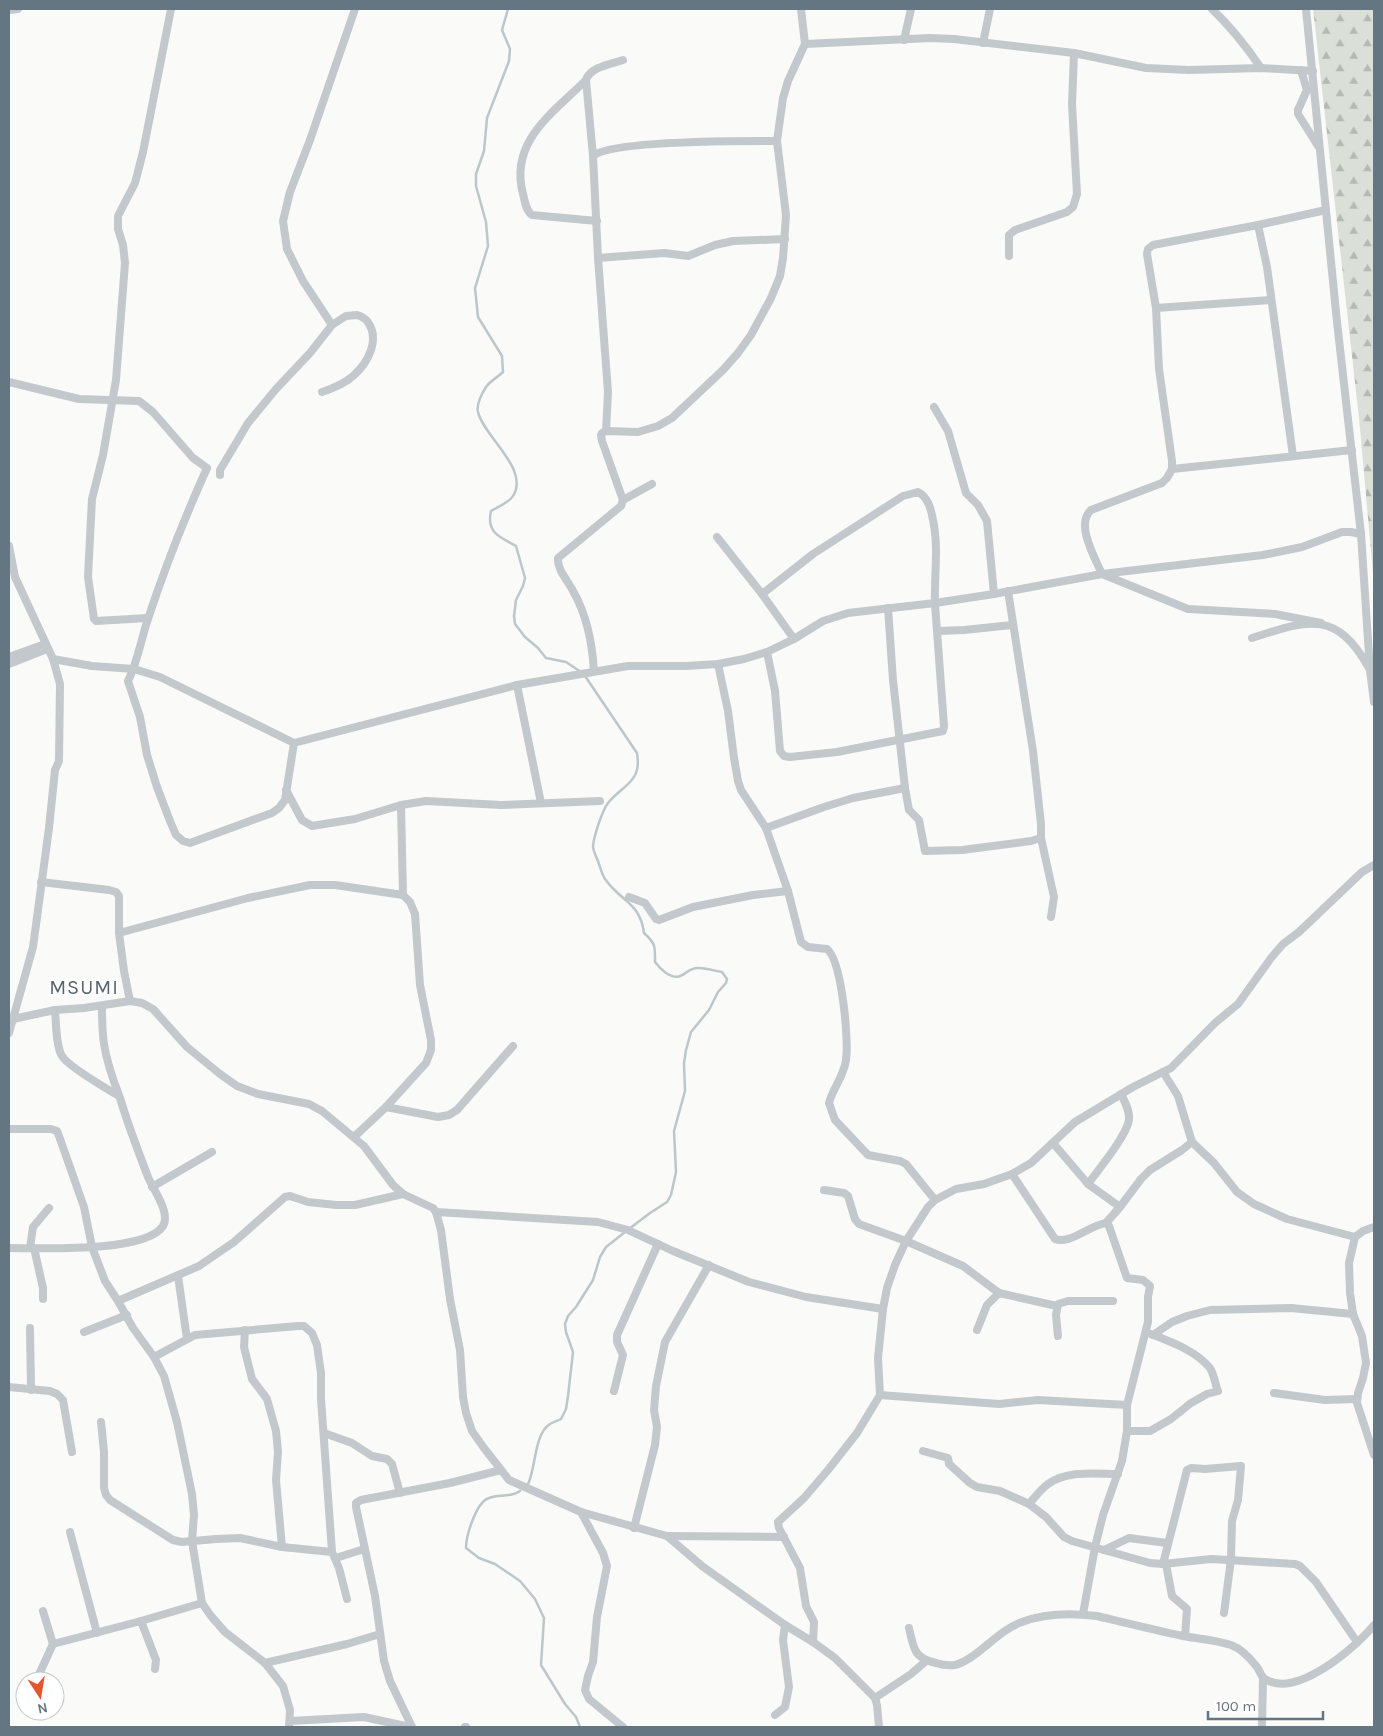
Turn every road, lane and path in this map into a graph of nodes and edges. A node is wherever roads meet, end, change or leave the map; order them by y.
1 (18, 9) edge
2 (171, 9) edge
3 (355, 9) edge
4 (801, 9) edge
5 (910, 9) edge
6 (990, 9) edge
7 (1212, 9) edge
8 (1306, 9) edge
9 (9, 10) edge
10 (904, 40) junction
11 (983, 43) junction
12 (805, 44) junction
13 (1074, 54) junction
14 (623, 60) dead end
15 (1261, 68) junction
16 (1301, 70) junction
17 (1313, 71) junction
18 (586, 80) junction
19 (777, 141) junction
20 (1319, 147) junction
21 (593, 156) junction
22 (1326, 210) junction
23 (597, 221) junction
24 (1258, 225) junction
25 (785, 239) junction
26 (1009, 256) dead end
27 (598, 258) junction
28 (1271, 300) junction
29 (1156, 308) junction
30 (332, 325) junction
31 (9, 382) edge
32 (322, 392) dead end
33 (112, 401) junction
34 (934, 407) dead end
35 (606, 431) junction
36 (1352, 450) junction
37 (1292, 456) junction
38 (1172, 469) junction
39 (220, 475) dead end
40 (652, 484) dead end
41 (623, 500) junction
42 (1361, 534) junction
43 (717, 537) dead end
44 (9, 546) edge
45 (1102, 574) junction
46 (1008, 591) junction
47 (762, 594) junction
48 (994, 594) junction
49 (935, 603) junction
50 (888, 608) junction
51 (148, 618) junction
52 (1321, 623) junction
53 (1012, 625) junction
54 (938, 631) junction
55 (1252, 638) dead end
56 (794, 639) junction
57 (46, 646) junction
58 (767, 652) junction
59 (9, 657) edge
60 (53, 659) junction
61 (9, 664) edge
62 (718, 664) junction
63 (134, 669) junction
64 (1370, 670) junction
65 (592, 671) junction
66 (517, 685) junction
67 (1374, 702) edge
68 (899, 739) junction
69 (294, 743) junction
70 (905, 788) junction
71 (286, 790) junction
72 (600, 801) dead end
73 (541, 803) junction
74 (401, 805) junction
75 (766, 828) junction
76 (1041, 838) junction
77 (1374, 865) edge
78 (41, 882) junction
79 (788, 891) junction
80 (403, 895) junction
81 (629, 897) dead end
82 (1051, 917) dead end
83 (119, 932) junction
84 (130, 1001) junction
85 (102, 1006) junction
86 (55, 1010) junction
87 (12, 1014) edge
88 (9, 1033) edge
89 (513, 1046) dead end
90 (1163, 1072) junction
91 (1121, 1094) junction
92 (119, 1096) junction
93 (386, 1107) junction
94 (9, 1129) edge
95 (354, 1137) junction
96 (1192, 1142) junction
97 (1053, 1143) junction
98 (212, 1152) dead end
99 (1012, 1174) junction
100 (1088, 1184) junction
101 (152, 1187) junction
102 (824, 1190) dead end
103 (403, 1194) junction
104 (935, 1200) junction
105 (1120, 1207) junction
106 (49, 1208) dead end
107 (436, 1212) junction
108 (1106, 1223) junction
109 (1374, 1227) edge
110 (1355, 1237) junction
111 (906, 1241) junction
112 (658, 1244) junction
113 (92, 1247) junction
114 (9, 1248) edge
115 (32, 1248) junction
116 (709, 1265) junction
117 (178, 1276) junction
118 (999, 1293) junction
119 (43, 1299) dead end
120 (118, 1301) junction
121 (1113, 1301) dead end
122 (1057, 1306) junction
123 (882, 1309) junction
124 (127, 1314) junction
125 (1353, 1314) junction
126 (30, 1328) dead end
127 (245, 1330) junction
128 (977, 1330) dead end
129 (84, 1332) dead end
130 (1150, 1334) junction
131 (1058, 1336) dead end
132 (187, 1339) junction
133 (154, 1357) junction
134 (9, 1387) edge
135 (32, 1390) junction
136 (614, 1391) dead end
137 (1274, 1393) dead end
138 (880, 1395) junction
139 (1356, 1399) junction
140 (1128, 1405) junction
141 (101, 1422) dead end
142 (1127, 1431) junction
143 (324, 1434) junction
144 (923, 1451) dead end
145 (72, 1452) dead end
146 (1374, 1454) edge
147 (501, 1470) junction
148 (1118, 1474) junction
149 (400, 1493) junction
150 (1029, 1504) junction
151 (580, 1512) junction
152 (634, 1528) junction
153 (70, 1532) dead end
154 (667, 1536) junction
155 (784, 1537) junction
156 (192, 1541) junction
157 (1167, 1543) junction
158 (282, 1547) junction
159 (1095, 1547) junction
160 (364, 1549) junction
161 (1104, 1550) junction
162 (334, 1555) junction
163 (1231, 1559) junction
164 (1165, 1564) junction
165 (348, 1599) dead end
166 (202, 1603) junction
167 (44, 1611) dead end
168 (1224, 1613) dead end
169 (1083, 1614) junction
170 (141, 1621) junction
171 (785, 1625) junction
172 (1374, 1625) edge
173 (909, 1628) dead end
174 (97, 1633) junction
175 (380, 1634) junction
176 (1185, 1636) junction
177 (813, 1642) junction
178 (1357, 1642) junction
179 (53, 1644) junction
180 (926, 1661) junction
181 (265, 1663) junction
182 (155, 1670) dead end
183 (41, 1671) edge
184 (1263, 1678) junction
185 (874, 1698) junction
186 (775, 1714) dead end
187 (290, 1724) edge
188 (411, 1727) edge
189 (623, 1727) edge
190 (879, 1727) edge
191 (1262, 1727) edge

1 - 9 street
2 - 33 street
3 - 30 street
4 - 12 street
5 - 10 street
6 - 11 street
7 - 15 street
8 - 17 street
10 - 11 street
10 - 12 street
11 - 13 street
12 - 19 street
13 - 15 street
13 - 26 street
14 - 18 street
15 - 16 street
16 - 17 street
16 - 20 street
17 - 20 street
18 - 21 street
18 - 23 street
19 - 21 street
19 - 25 street
20 - 22 street
21 - 23 street
22 - 24 street
22 - 36 street
23 - 27 street
24 - 28 street
24 - 29 street
25 - 27 street
25 - 35 street
27 - 35 street
28 - 29 street
28 - 37 street
29 - 38 street
30 - 32 street
30 - 39 street
31 - 33 street
33 - 51 street
33 - 51 street
34 - 48 street
35 - 41 street
36 - 37 street
36 - 42 street
37 - 38 street
38 - 45 street
40 - 41 street
41 - 65 street
42 - 45 street
42 - 64 street
43 - 47 street
44 - 57 street
45 - 46 street
45 - 52 street
46 - 48 street
46 - 53 street
47 - 49 street
47 - 56 street
48 - 49 street
49 - 50 street
49 - 54 street
50 - 56 street
50 - 68 street
51 - 63 street
52 - 55 street
52 - 64 street
53 - 54 street
53 - 76 street
54 - 68 street
56 - 58 street
57 - 59 street
57 - 60 street
57 - 61 street
58 - 62 street
58 - 68 street
60 - 63 street
60 - 78 street
62 - 65 street
62 - 75 street
63 - 69 street
63 - 71 street
64 - 67 street
65 - 66 street
66 - 69 street
66 - 73 street
68 - 70 street
69 - 71 street
70 - 75 street
70 - 76 street
71 - 74 street
72 - 73 street
73 - 74 street
74 - 80 street
75 - 79 street
76 - 82 street
77 - 90 street
78 - 83 street
78 - 87 street
79 - 81 street
79 - 104 street
80 - 83 street
80 - 93 street
83 - 84 street
84 - 85 street
84 - 95 street
85 - 86 street
85 - 92 street
86 - 87 street
86 - 92 street
87 - 88 street
89 - 93 street
90 - 91 street
90 - 96 street
91 - 97 street
91 - 100 street
92 - 101 street
93 - 95 street
94 - 113 street
95 - 103 street
96 - 105 street
96 - 110 street
97 - 99 street
97 - 100 street
98 - 101 street
99 - 104 street
99 - 108 street
100 - 105 street
101 - 113 street
102 - 111 street
103 - 107 street
103 - 117 street
104 - 111 street
105 - 108 street
106 - 115 street
107 - 112 street
107 - 147 street
108 - 130 street
109 - 110 street
110 - 125 street
111 - 118 street
111 - 123 street
112 - 116 street
112 - 136 street
113 - 115 street
113 - 120 street
114 - 115 street
115 - 119 street
116 - 123 street
116 - 152 street
117 - 120 street
117 - 132 street
118 - 122 street
118 - 128 street
120 - 124 street
121 - 122 street
122 - 131 street
123 - 138 street
124 - 129 street
124 - 133 street
125 - 130 street
125 - 139 street
126 - 135 street
127 - 132 street
127 - 143 street
127 - 158 street
130 - 140 street
130 - 142 street
132 - 133 street
133 - 156 street
134 - 135 street
135 - 145 street
137 - 139 street
138 - 140 street
138 - 155 street
139 - 146 street
140 - 142 street
141 - 156 street
142 - 148 street
143 - 149 street
143 - 162 street
144 - 150 street
147 - 149 street
147 - 151 street
148 - 150 street
148 - 159 street
149 - 160 street
150 - 159 street
151 - 152 street
151 - 189 street
152 - 154 street
153 - 174 street
154 - 155 street
154 - 171 street
155 - 177 street
156 - 158 street
156 - 166 street
157 - 161 street
157 - 163 street
157 - 164 street
158 - 162 street
159 - 161 street
159 - 169 street
160 - 162 street
160 - 175 street
161 - 164 street
162 - 165 street
163 - 164 street
163 - 168 street
163 - 178 street
164 - 176 street
166 - 170 street
166 - 181 street
167 - 179 street
169 - 176 street
169 - 180 street
170 - 174 street
170 - 182 street
171 - 177 street
171 - 186 street
172 - 178 street
173 - 180 street
174 - 179 street
175 - 181 street
175 - 188 street
176 - 184 street
177 - 185 street
178 - 184 street
179 - 183 street
180 - 185 street
181 - 187 street
184 - 191 street
185 - 190 street
187 - 188 street

